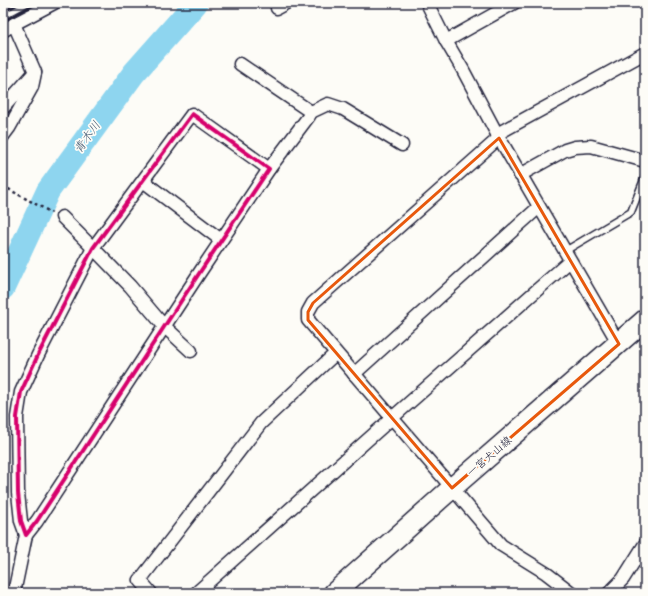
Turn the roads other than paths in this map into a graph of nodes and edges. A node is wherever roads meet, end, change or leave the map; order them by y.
1 (54, 3) edge
2 (426, 3) edge
3 (514, 3) edge
4 (8, 27) edge
5 (446, 42) junction
6 (645, 53) edge
7 (240, 64) dead end
8 (35, 72) junction
9 (3, 108) edge
10 (311, 112) junction
11 (3, 136) edge
12 (498, 136) junction
13 (402, 145) dead end
14 (645, 161) edge
15 (269, 169) junction
16 (520, 175) junction
17 (645, 177) edge
18 (143, 181) junction
19 (539, 208) junction
20 (62, 217) road end
21 (221, 240) junction
22 (93, 248) junction
23 (568, 256) junction
24 (645, 320) edge
25 (164, 326) junction
26 (619, 344) junction
27 (191, 351) dead end
28 (336, 353) junction
29 (354, 374) junction
30 (392, 418) junction
31 (452, 488) junction
32 (26, 536) junction
33 (645, 544) edge
34 (14, 593) edge
35 (151, 593) edge
36 (196, 593) edge
37 (334, 593) edge
38 (572, 593) edge
39 (610, 593) edge

1 - 4 street
2 - 5 street
3 - 5 street
4 - 8 street
5 - 12 street
6 - 12 street
7 - 10 street
8 - 9 street
8 - 11 street
10 - 13 street
10 - 15 street
12 - 16 street
12 - 28 street
14 - 16 street
15 - 18 street
15 - 21 street
16 - 19 street
17 - 23 lane
18 - 21 street
18 - 22 street
19 - 23 street
19 - 29 street
20 - 22 street
21 - 25 street
22 - 25 street
22 - 32 street
23 - 26 street
23 - 30 street
24 - 26 main road, 一宮犬山線
25 - 27 street
25 - 32 street
26 - 31 main road, 一宮犬山線
28 - 29 street
28 - 35 street
29 - 30 street
30 - 31 street
30 - 36 street
31 - 37 main road, 一宮犬山線
31 - 38 street
32 - 34 street
33 - 39 street

